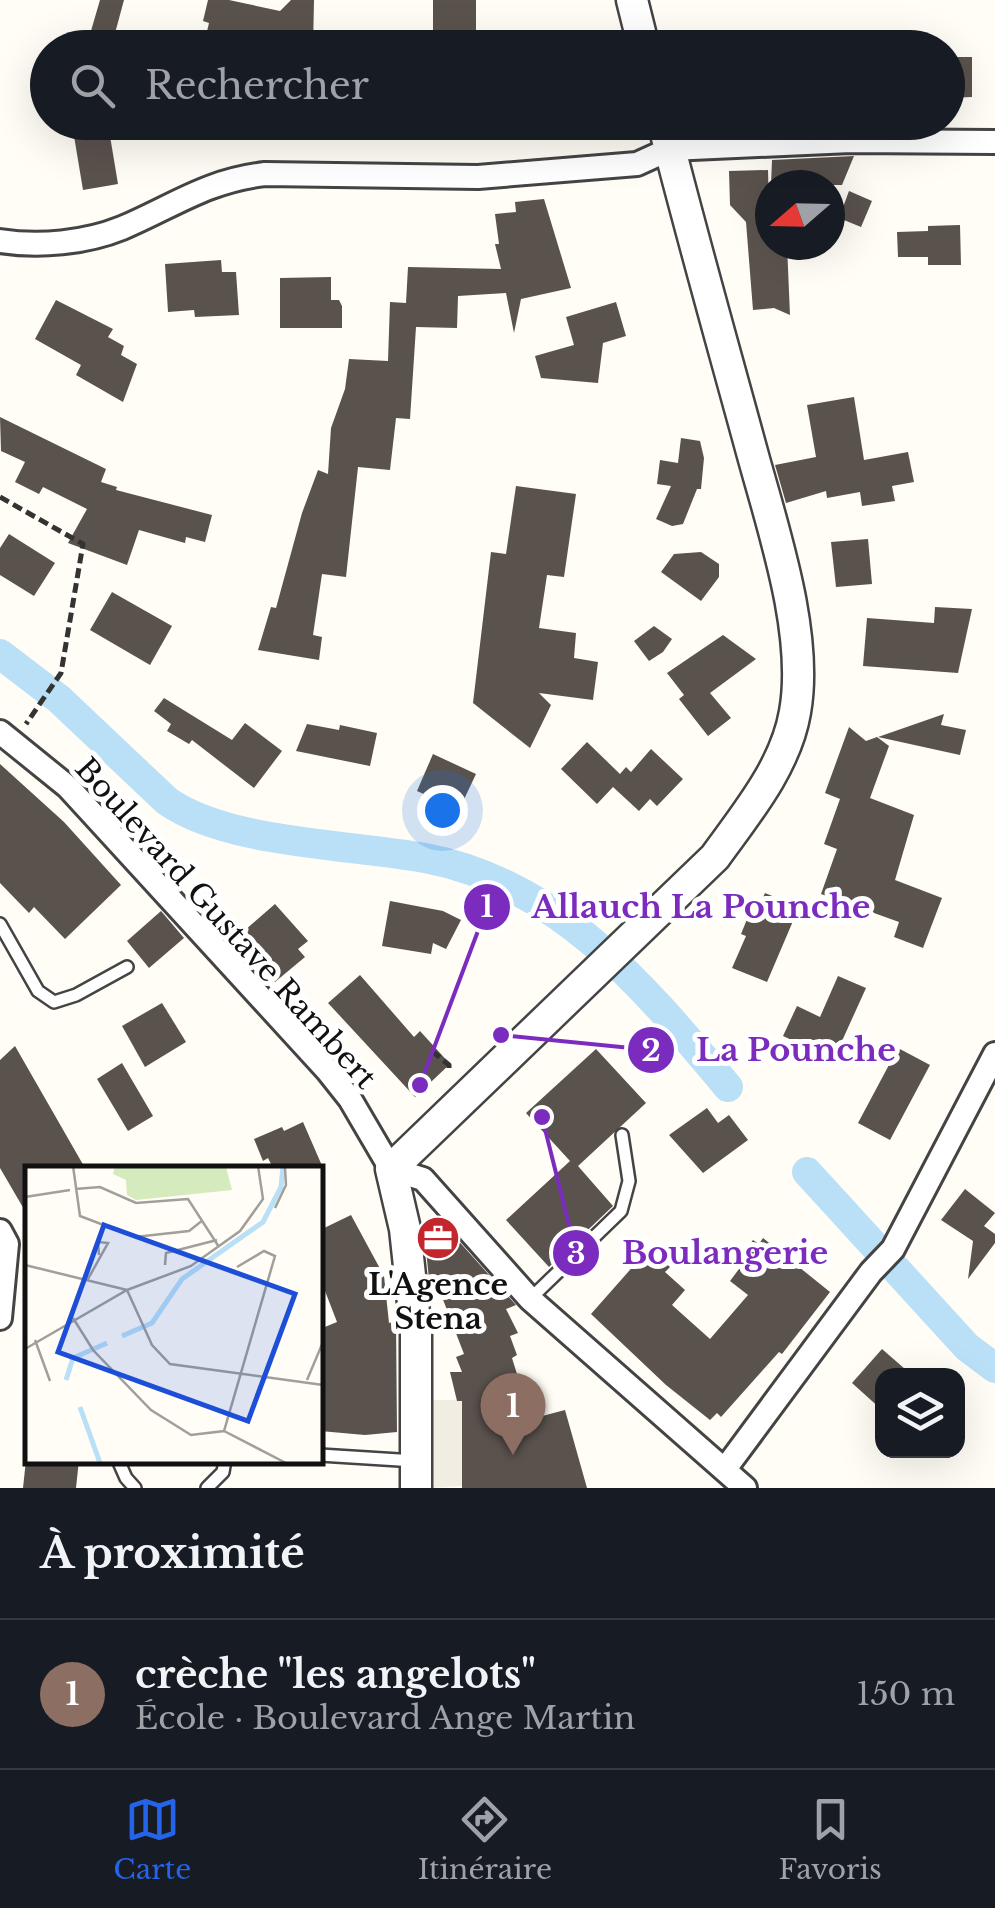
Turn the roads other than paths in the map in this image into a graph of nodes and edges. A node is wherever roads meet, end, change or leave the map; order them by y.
1 (632, 0) edge
2 (640, 30) edge
3 (663, 140) edge
4 (668, 140) edge
5 (814, 140) edge
6 (995, 142) edge
7 (0, 241) edge
8 (0, 732) edge
9 (0, 924) edge
10 (127, 967) dead end
11 (995, 1054) edge
12 (622, 1134) dead end
13 (392, 1168) junction
14 (0, 1231) edge
15 (530, 1299) junction
16 (0, 1318) edge
17 (322, 1454) edge
18 (119, 1463) edge
19 (224, 1463) edge
20 (725, 1468) junction
21 (416, 1474) edge
22 (135, 1488) edge
23 (207, 1488) edge
24 (745, 1488) edge

1 - 2 street
3 - 7 street
4 - 13 street
5 - 6 street
8 - 13 street, Boulevard Gustave Rambert
9 - 10 lane
11 - 20 street
12 - 15 lane
13 - 15 street
13 - 21 street
14 - 16 street
15 - 20 street
17 - 21 lane
18 - 22 lane
19 - 23 lane
20 - 24 street

